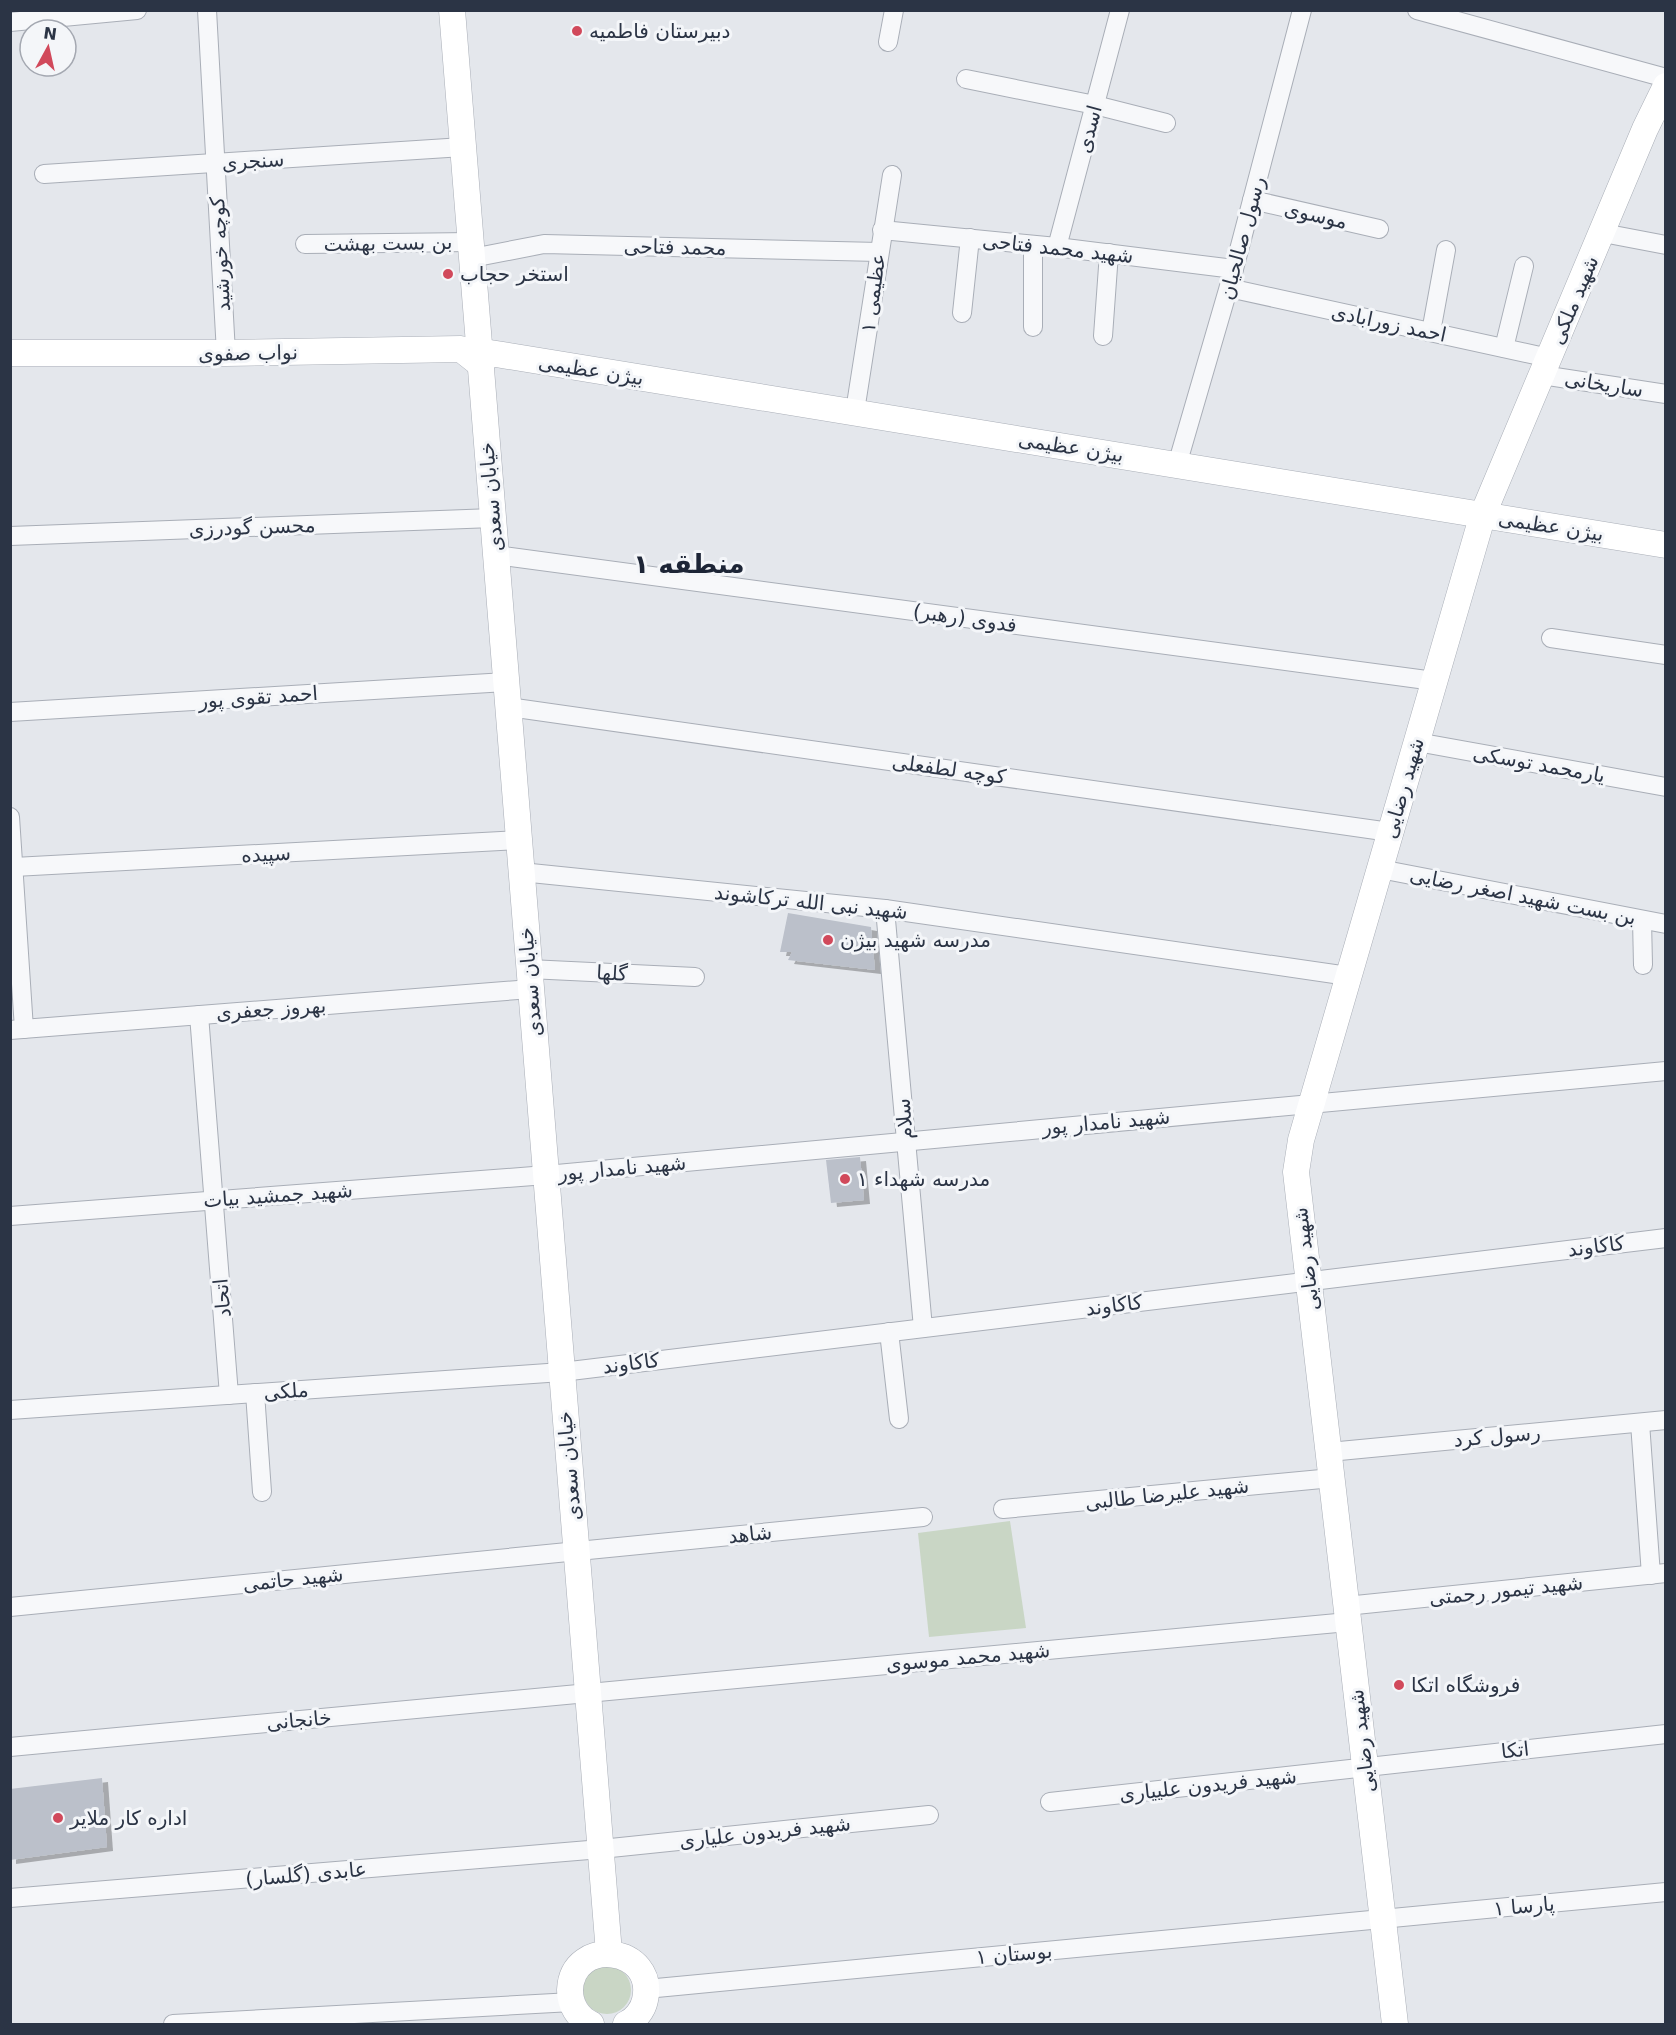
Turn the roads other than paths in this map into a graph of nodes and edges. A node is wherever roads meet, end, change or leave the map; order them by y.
1 (137, 10) edge
2 (207, 10) edge
3 (452, 10) edge
4 (894, 10) edge
5 (1120, 10) edge
6 (1302, 10) edge
7 (1417, 10) edge
8 (10, 22) edge
9 (888, 42) dead end
10 (1665, 78) edge
11 (966, 79) dead end
12 (1665, 86) edge
13 (1095, 105) junction
14 (1166, 123) dead end
15 (463, 147) junction
16 (215, 163) junction
17 (44, 174) dead end
18 (892, 175) dead end
19 (1252, 200) junction
20 (1379, 229) dead end
21 (882, 230) junction
22 (1603, 233) junction
23 (970, 238) junction
24 (305, 244) dead end
25 (1033, 245) junction
26 (1665, 245) edge
27 (1057, 247) junction
28 (471, 250) junction
29 (1446, 250) dead end
30 (879, 252) junction
31 (1109, 254) junction
32 (1524, 266) dead end
33 (1234, 269) junction
34 (1229, 288) junction
35 (962, 313) dead end
36 (1033, 327) dead end
37 (1431, 332) junction
38 (1103, 336) dead end
39 (1504, 348) junction
40 (10, 353) edge
41 (226, 353) junction
42 (480, 364) junction
43 (1545, 367) junction
44 (1665, 394) edge
45 (855, 411) junction
46 (1177, 465) junction
47 (1483, 514) junction
48 (493, 518) junction
49 (10, 536) edge
50 (1665, 544) edge
51 (496, 555) junction
52 (1551, 638) dead end
53 (1665, 655) edge
54 (1434, 681) junction
55 (506, 682) junction
56 (508, 707) junction
57 (10, 712) edge
58 (1417, 742) junction
59 (1664, 781) edge
60 (11, 826) edge
61 (1390, 832) junction
62 (519, 840) junction
63 (14, 867) junction
64 (1380, 868) junction
65 (521, 872) junction
66 (885, 909) junction
67 (1642, 920) junction
68 (1665, 924) edge
69 (1644, 964) dead end
70 (1348, 976) junction
71 (695, 977) dead end
72 (530, 979) junction
73 (199, 1015) junction
74 (17, 1029) edge
75 (1665, 1071) edge
76 (1311, 1103) junction
77 (906, 1141) junction
78 (546, 1175) junction
79 (214, 1200) junction
80 (10, 1216) edge
81 (1665, 1238) edge
82 (1309, 1281) junction
83 (923, 1328) junction
84 (890, 1332) junction
85 (562, 1372) junction
86 (255, 1393) junction
87 (229, 1395) junction
88 (10, 1410) edge
89 (899, 1419) dead end
90 (1665, 1420) edge
91 (1640, 1423) junction
92 (1329, 1452) junction
93 (1332, 1478) junction
94 (262, 1492) dead end
95 (1003, 1509) dead end
96 (923, 1517) dead end
97 (576, 1551) junction
98 (1658, 1574) edge
99 (10, 1607) edge
100 (1347, 1614) junction
101 (588, 1693) junction
102 (1665, 1734) edge
103 (10, 1747) edge
104 (1365, 1767) junction
105 (1050, 1802) dead end
106 (929, 1815) dead end
107 (600, 1849) junction
108 (1665, 1892) edge
109 (10, 1898) edge
110 (1383, 1919) junction
111 (609, 1953) junction
112 (646, 1989) junction
113 (572, 2002) junction
114 (173, 2025) edge
115 (591, 2025) edge
116 (626, 2025) edge
117 (1395, 2025) edge

1 - 8 street
2 - 16 street, کوچه خورشید
3 - 15 main road, خیابان سعدی
4 - 9 street
5 - 13 street, اسدی
6 - 19 street, رسول صالحیان
7 - 10 street
11 - 13 street
12 - 22 main road, شهید ملکی
13 - 14 street
13 - 27 street, اسدی
15 - 16 street, سنجری
15 - 28 main road, خیابان سعدی
16 - 17 street, سنجری
16 - 41 street, کوچه خورشید
18 - 21 street, عظیمی ۱
19 - 20 street, موسوی
19 - 33 street, رسول صالحیان
21 - 23 street, شهید محمد فتاحی
21 - 30 street, عظیمی ۱
22 - 26 street
22 - 43 main road, شهید ملکی
23 - 25 street, شهید محمد فتاحی
23 - 35 street
24 - 28 street, بن بست بهشت
25 - 27 street, شهید محمد فتاحی
25 - 36 street
27 - 31 street, شهید محمد فتاحی
28 - 30 street, محمد فتاحی
28 - 42 main road, خیابان سعدی
29 - 37 street
30 - 45 street, عظیمی ۱
31 - 33 street, شهید محمد فتاحی
31 - 38 street
32 - 39 street
33 - 34 street, رسول صالحیان
34 - 37 street, احمد زورابادی
34 - 46 street, رسول صالحیان
37 - 39 street, احمد زورابادی
39 - 43 street, احمد زورابادی
40 - 41 main road, نواب صفوی
41 - 42 main road, نواب صفوی
42 - 45 main road, بیژن عظیمی
42 - 48 main road, خیابان سعدی
43 - 44 street, ساریخانی
43 - 47 main road, شهید ملکی
45 - 46 main road, بیژن عظیمی
46 - 47 main road, بیژن عظیمی
47 - 50 main road, بیژن عظیمی
47 - 54 main road, شهید رضایی
48 - 49 street, محسن گودرزی
48 - 51 main road, خیابان سعدی
51 - 54 street, فدوی (رهبر)
51 - 55 main road, خیابان سعدی
52 - 53 street
54 - 58 main road, شهید رضایی
55 - 56 main road, خیابان سعدی
55 - 57 street, احمد تقوی پور
56 - 61 street, کوچه لطفعلی
56 - 62 main road, خیابان سعدی
58 - 59 street, یارمحمد توسکی
58 - 61 main road, شهید رضایی
60 - 63 street
61 - 64 main road, شهید رضایی
62 - 63 street, سپیده
62 - 65 main road, خیابان سعدی
63 - 74 street
64 - 67 street, بن بست شهید اصغر رضایی
64 - 70 main road, شهید رضایی
65 - 66 street, شهید نبی الله ترکاشوند
65 - 72 main road, خیابان سعدی
66 - 70 street, شهید نبی الله ترکاشوند
66 - 77 street, سلام
67 - 68 street, بن بست شهید اصغر رضایی
67 - 69 street
70 - 76 main road, شهید رضایی
71 - 72 street, گلها
72 - 73 street, بهروز جعفری
72 - 78 main road, خیابان سعدی
73 - 74 street, بهروز جعفری
73 - 79 street, اتحاد
75 - 76 street, شهید نامدار پور
76 - 77 street, شهید نامدار پور
76 - 82 main road, شهید رضایی
77 - 78 street, شهید نامدار پور
77 - 83 street, سلام
78 - 79 street, شهید جمشید بیات
78 - 85 main road, خیابان سعدی
79 - 80 street, شهید جمشید بیات
79 - 87 street, اتحاد
81 - 82 street, کاکاوند
82 - 83 street, کاکاوند
82 - 92 main road, شهید رضایی
83 - 84 street, کاکاوند
84 - 85 street, کاکاوند
84 - 89 street
85 - 86 street, ملکی
85 - 97 main road, خیابان سعدی
86 - 87 street, ملکی
86 - 94 street
87 - 88 street, ملکی
90 - 91 street, رسول کرد
91 - 92 street, رسول کرد
91 - 98 street
92 - 93 main road, شهید رضایی
93 - 95 street, شهید علیرضا طالبی
93 - 100 main road, شهید رضایی
96 - 97 street, شاهد
97 - 99 street, شهید حاتمی
97 - 101 main road, خیابان سعدی
98 - 100 street, شهید تیمور رحمتی
100 - 101 street, شهید محمد موسوی
100 - 104 main road, شهید رضایی
101 - 103 street, خانجانی
101 - 107 main road, خیابان سعدی
102 - 104 street, اتکا
104 - 105 street, شهید فریدون علییاری
104 - 110 main road, شهید رضایی
106 - 107 street, شهید فریدون علیاری
107 - 109 street, عابدی (گلسار)
107 - 111 main road, خیابان سعدی
108 - 110 street, پارسا ۱
110 - 112 street, بوستان ۱
110 - 117 main road, شهید رضایی
111 - 112 main road
111 - 113 main road
112 - 116 main road
113 - 114 street
113 - 115 main road

